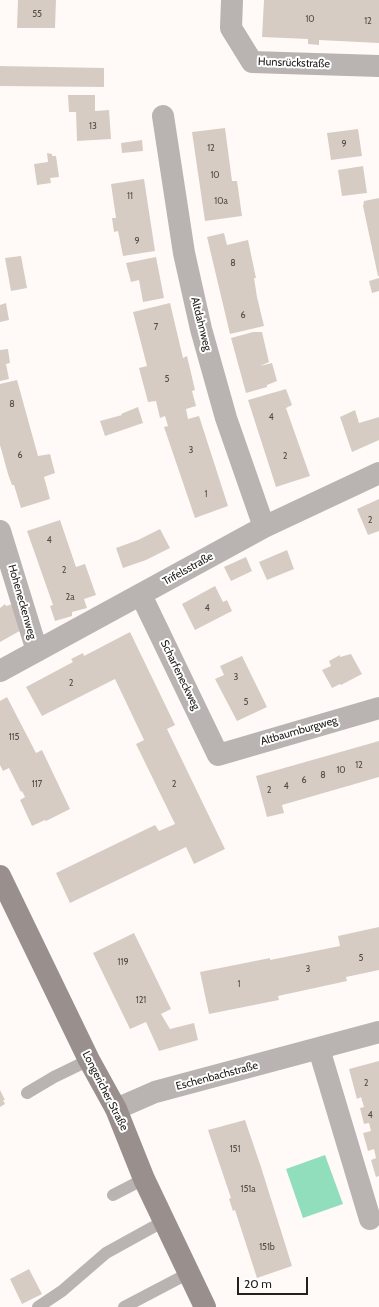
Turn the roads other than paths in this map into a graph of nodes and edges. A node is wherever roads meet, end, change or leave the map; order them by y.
1 (232, 0) edge
2 (379, 66) edge
3 (163, 116) dead end
4 (379, 473) edge
5 (264, 527) junction
6 (0, 530) edge
7 (141, 595) junction
8 (37, 651) junction
9 (0, 671) edge
10 (379, 708) edge
11 (218, 755) joint
12 (3, 889) edge
13 (379, 1032) edge
14 (319, 1049) junction
15 (89, 1060) junction
16 (27, 1093) dead end
17 (116, 1108) junction
18 (144, 1179) junction
19 (113, 1195) dead end
20 (370, 1219) dead end
21 (164, 1221) junction
22 (189, 1273) junction
23 (38, 1307) edge
24 (124, 1307) edge
25 (205, 1307) edge

1 - 2 street, Hunsrückstraße
3 - 5 street, Altdahnweg
4 - 5 street, Trifelsstraße
5 - 7 street, Trifelsstraße
6 - 8 street, Hoheneckenweg
7 - 8 street, Trifelsstraße
7 - 11 street, Scharfeneckweg
8 - 9 street, Trifelsstraße
10 - 11 street, Altbaumburgweg
12 - 15 street, Longericher Straße
13 - 14 street, Eschenbachstraße
14 - 17 street, Eschenbachstraße
14 - 20 street
15 - 16 lane
15 - 17 street, Longericher Straße
17 - 18 street, Longericher Straße
18 - 19 lane
18 - 21 street, Longericher Straße
21 - 22 street, Longericher Straße
21 - 23 lane
22 - 24 lane
22 - 25 street, Longericher Straße

